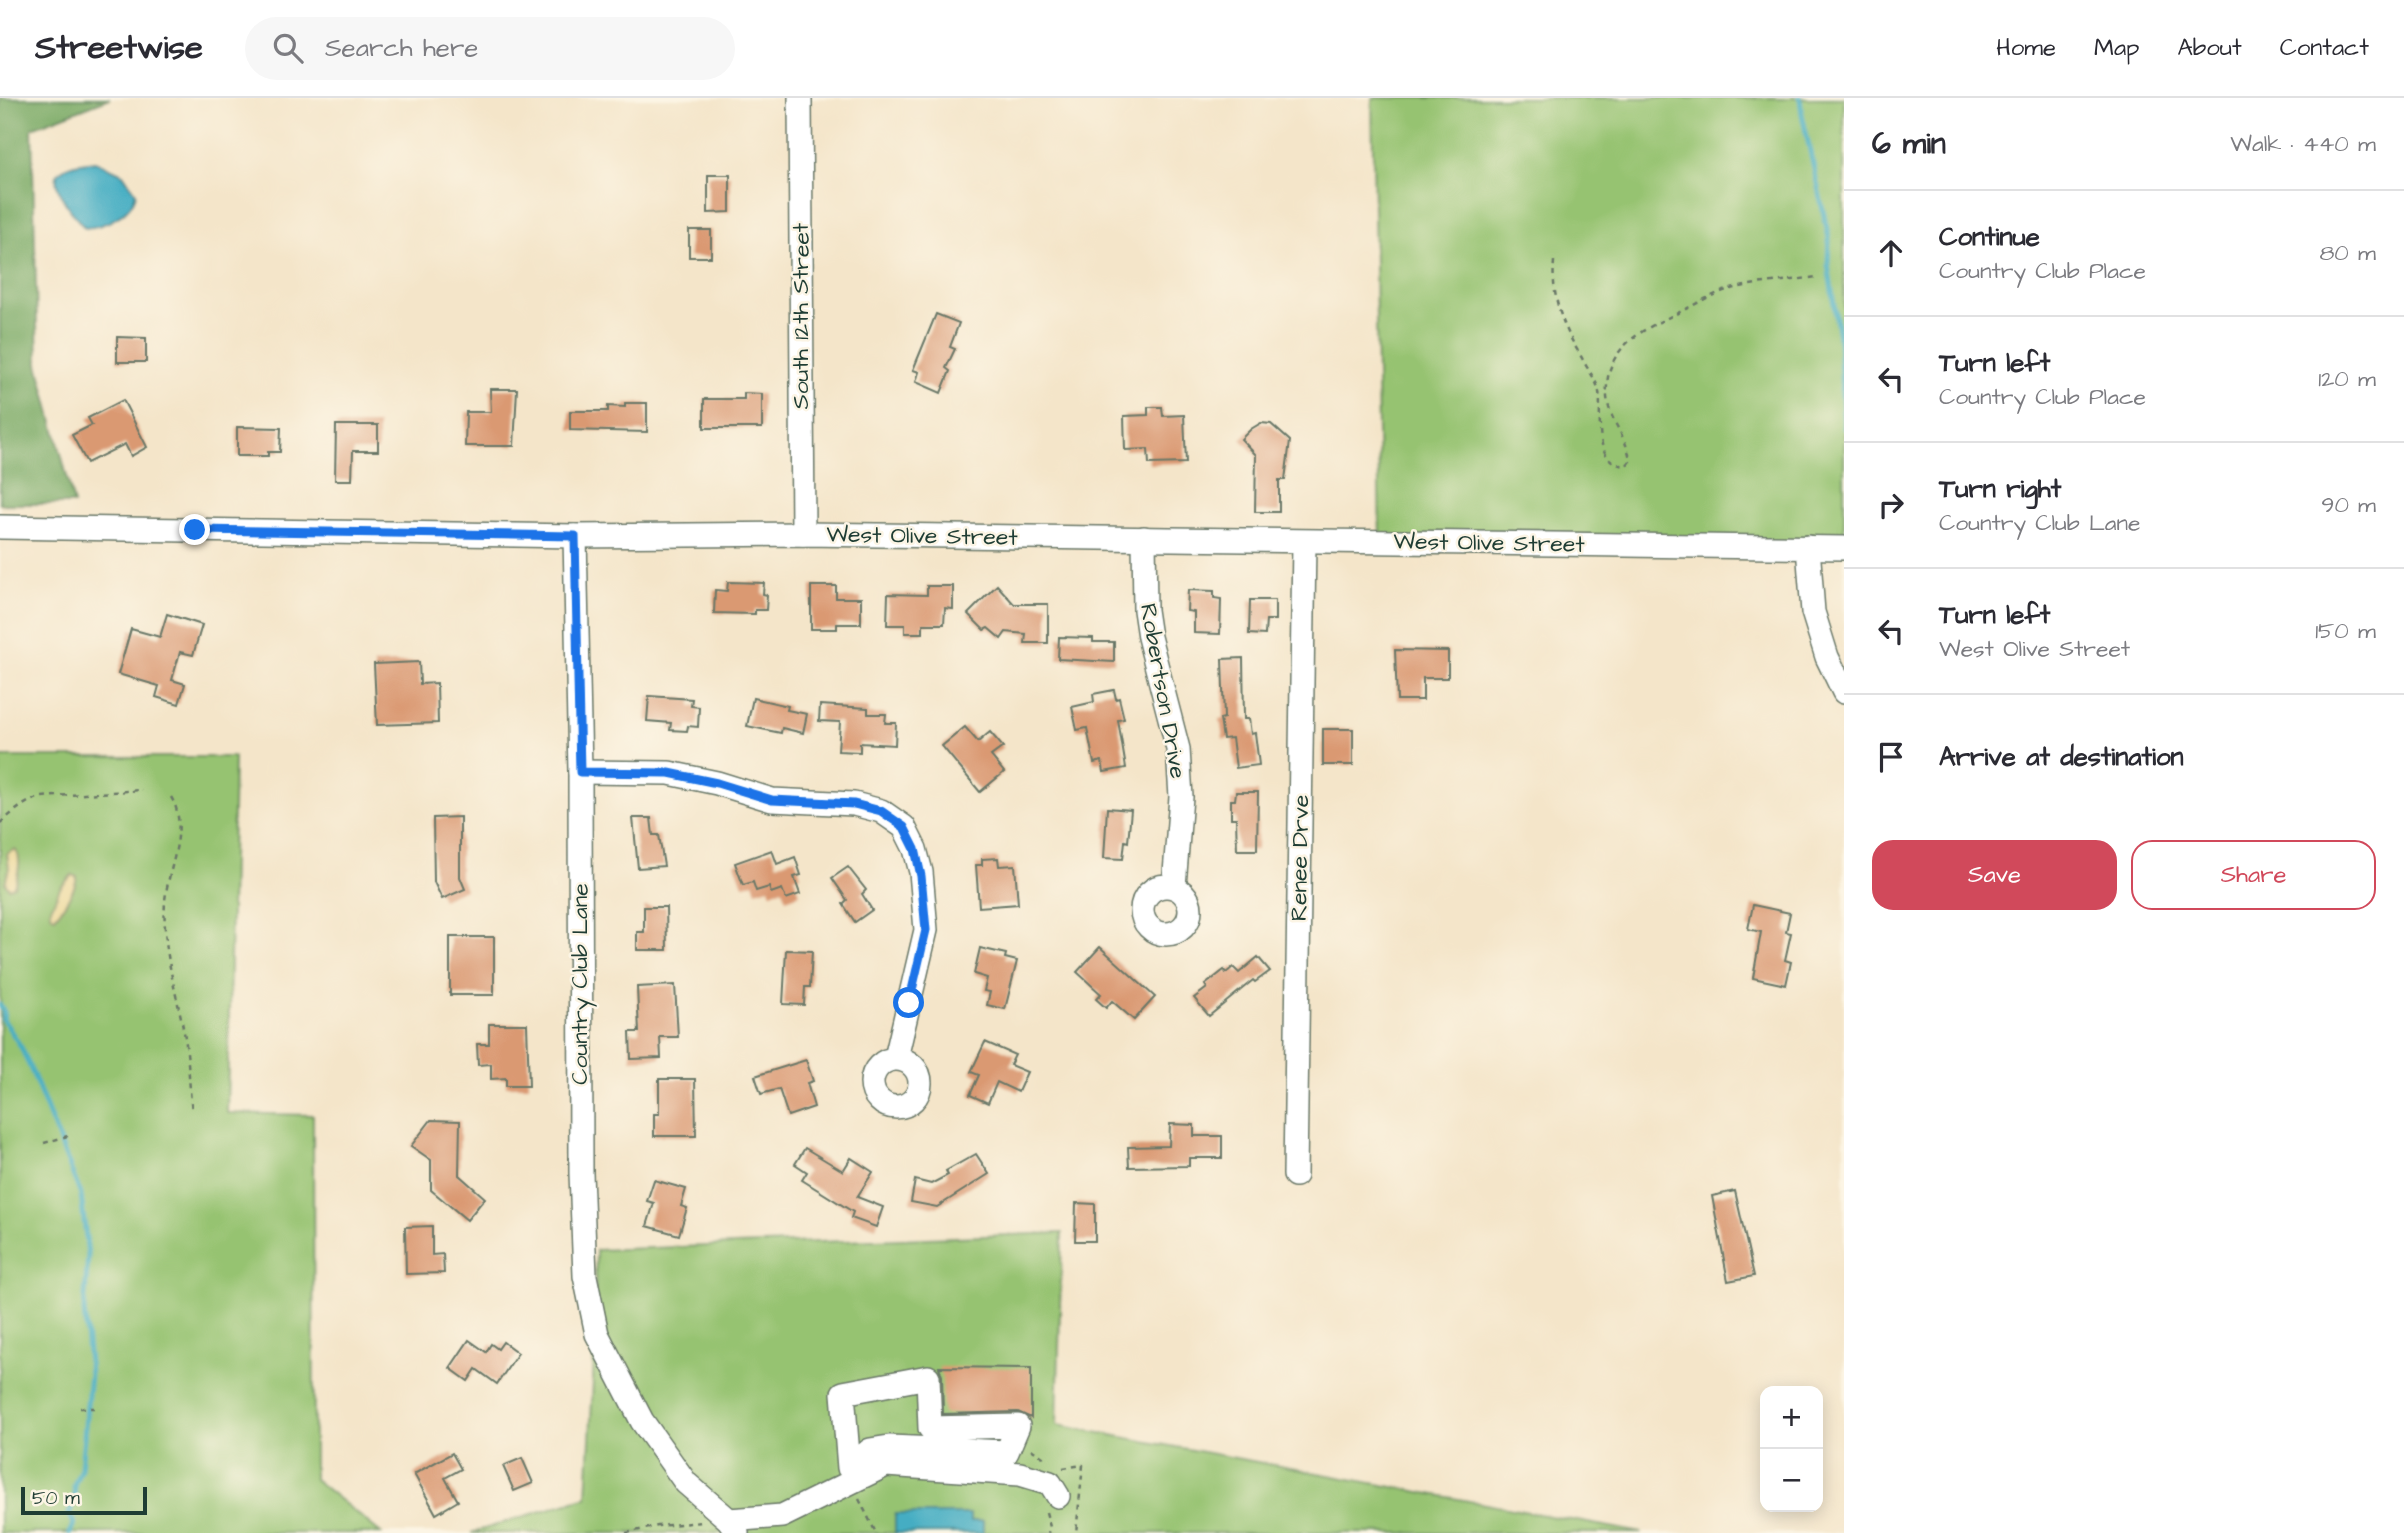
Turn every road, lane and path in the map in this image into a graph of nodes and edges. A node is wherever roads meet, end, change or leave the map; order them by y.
1 (800, 98) edge
2 (1554, 261) dead end
3 (1817, 277) dead end
4 (0, 527) edge
5 (803, 534) junction
6 (575, 536) junction
7 (1144, 538) junction
8 (1304, 542) junction
9 (1808, 547) junction
10 (1844, 548) edge
11 (1844, 692) edge
12 (580, 772) junction
13 (142, 790) dead end
14 (171, 797) dead end
15 (0, 823) edge
16 (1174, 886) dead end
17 (897, 1058) dead end
18 (192, 1112) dead end
19 (71, 1135) dead end
20 (46, 1143) dead end
21 (1296, 1175) dead end
22 (80, 1408) dead end
23 (94, 1408) dead end
24 (1011, 1443) junction
25 (1043, 1470) dead end
26 (1058, 1496) dead end
27 (733, 1527) edge
28 (626, 1533) edge

1 - 5 street, South 12th Street
2 - 3 path
4 - 6 street, West Olive Street
5 - 6 street, West Olive Street
5 - 7 street, West Olive Street
6 - 12 street, Country Club Lane
7 - 8 street, West Olive Street
7 - 16 street, Robertson Drive
8 - 9 street, West Olive Street
8 - 21 street, Renee Drve
9 - 10 street, West Olive Street
9 - 11 street
12 - 17 street
12 - 27 street, Country Club Lane
13 - 15 path
14 - 18 path
19 - 20 path
22 - 23 path
24 - 24 street
24 - 25 path
26 - 27 street
27 - 28 path

